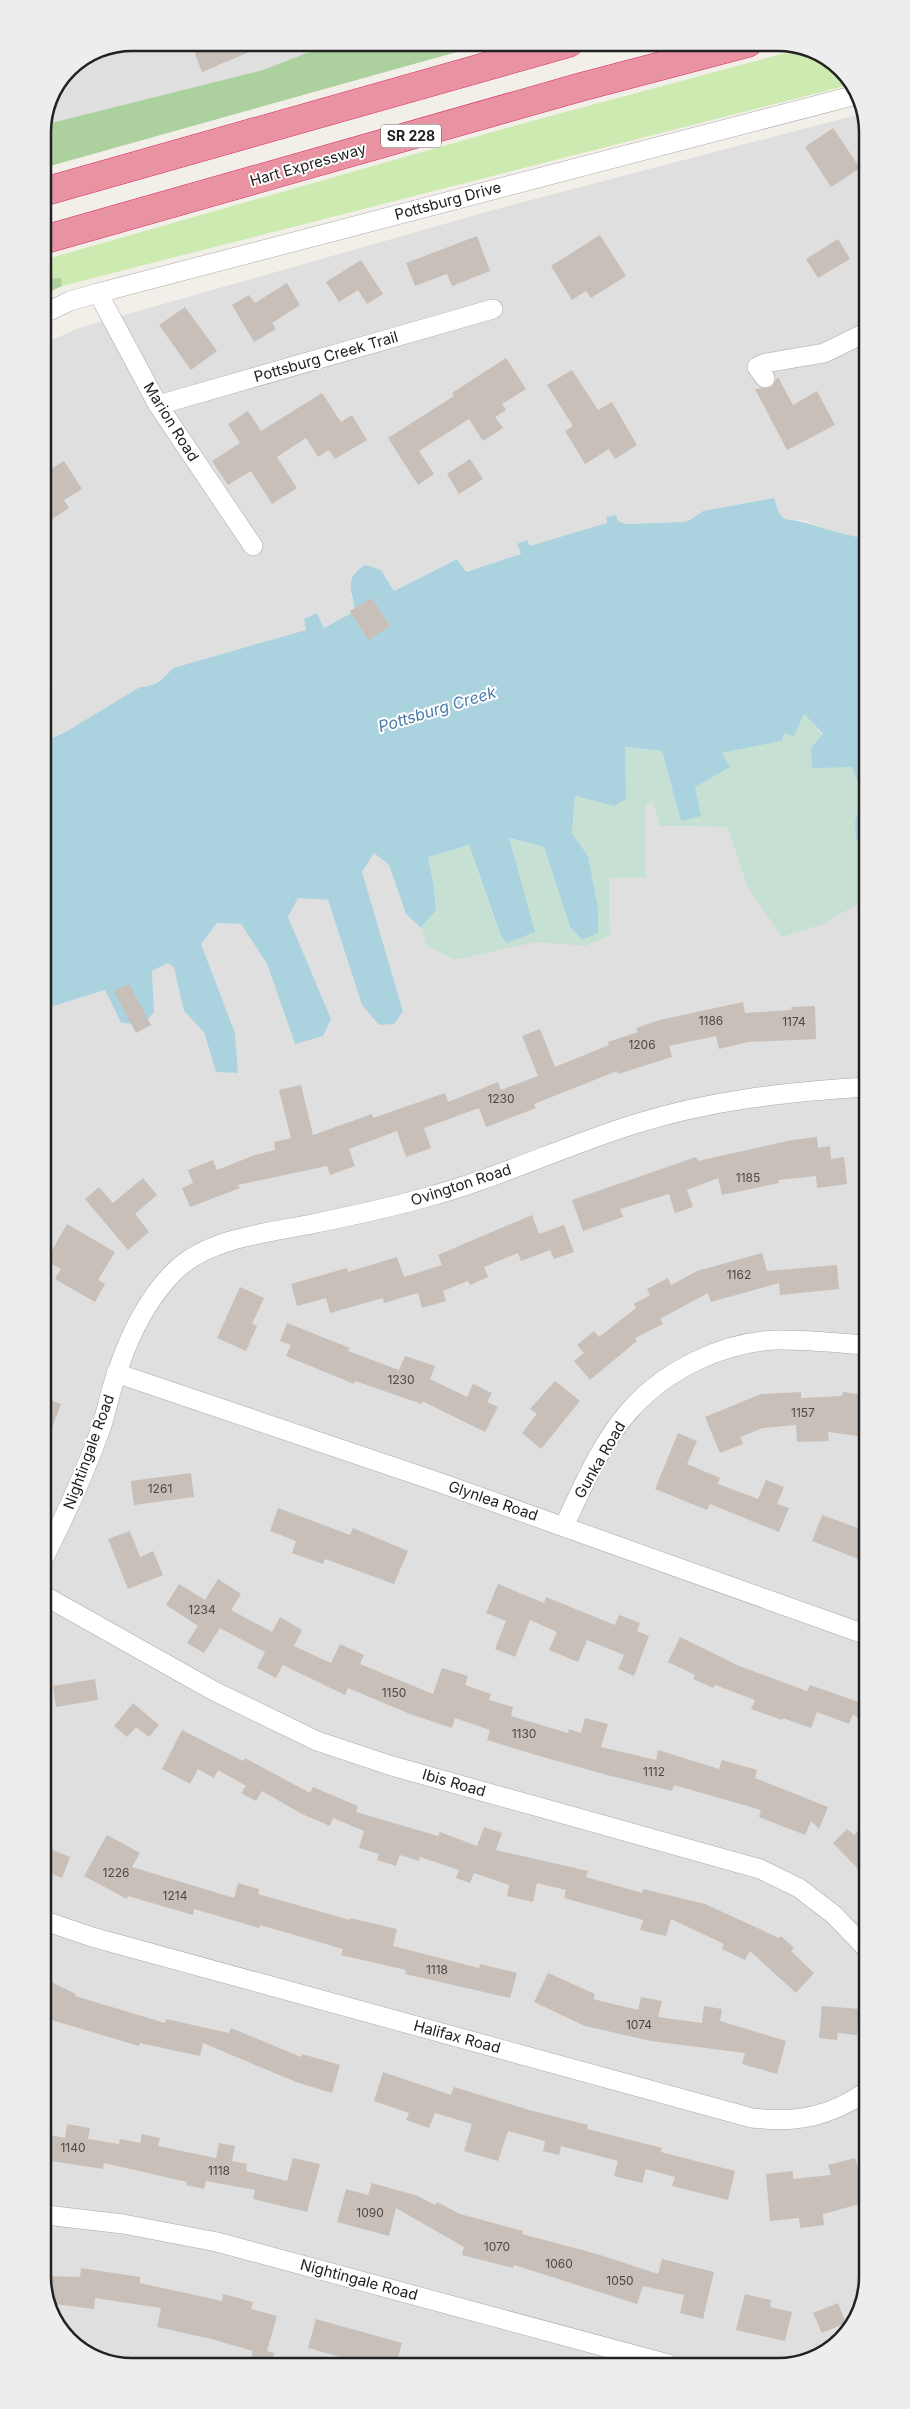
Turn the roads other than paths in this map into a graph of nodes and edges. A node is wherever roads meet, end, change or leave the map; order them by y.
1 (541, 51) edge
2 (718, 51) edge
3 (850, 96) edge
4 (51, 190) edge
5 (51, 238) edge
6 (98, 293) junction
7 (494, 309) dead end
8 (51, 310) edge
9 (859, 336) edge
10 (765, 378) dead end
11 (158, 405) junction
12 (253, 546) dead end
13 (859, 1088) edge
14 (859, 1345) edge
15 (116, 1373) junction
16 (564, 1526) junction
17 (51, 1544) edge
18 (51, 1599) edge
19 (859, 1632) edge
20 (51, 1922) edge
21 (859, 1941) edge
22 (859, 2096) edge
23 (51, 2216) edge
24 (646, 2358) edge

1 - 4 highway
2 - 5 highway, Hart Expressway / SR 228
3 - 6 street, Pottsburg Drive
6 - 8 street, Pottsburg Drive
6 - 11 street, Marion Road
7 - 11 street, Pottsburg Creek Trail
9 - 10 street
11 - 12 street, Marion Road
13 - 15 street, Ovington Road
14 - 16 street, Gunka Road
15 - 16 street, Glynlea Road
15 - 17 street, Nightingale Road
16 - 19 street, Glynlea Road
18 - 21 street, Ibis Road
20 - 22 street, Halifax Road
23 - 24 street, Nightingale Road

